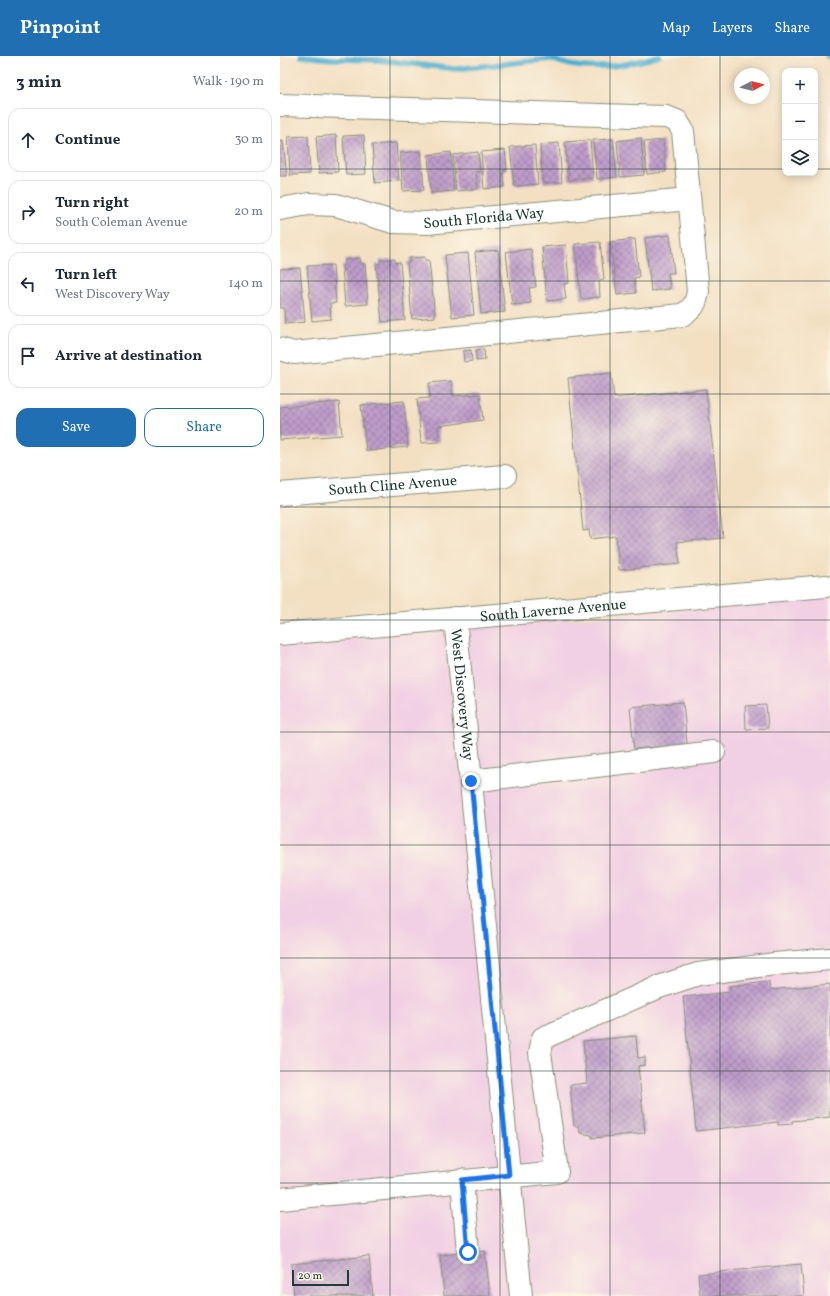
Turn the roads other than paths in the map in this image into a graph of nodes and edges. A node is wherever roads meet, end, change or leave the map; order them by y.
1 (280, 105) edge
2 (689, 199) junction
3 (280, 209) edge
4 (280, 349) edge
5 (505, 476) dead end
6 (280, 494) edge
7 (826, 586) dead end
8 (455, 618) junction
9 (280, 634) edge
10 (714, 752) dead end
11 (471, 781) junction
12 (830, 959) edge
13 (509, 1175) junction
14 (462, 1180) junction
15 (280, 1199) edge
16 (468, 1252) dead end
17 (521, 1296) edge

1 - 2 street
2 - 3 street, South Florida Way
2 - 4 street
5 - 6 street, South Cline Avenue
7 - 8 street, South Laverne Avenue
8 - 9 street, South Laverne Avenue
8 - 11 street, West Discovery Way
10 - 11 street
11 - 13 street, West Discovery Way
12 - 13 street
13 - 14 street
13 - 17 street, West Discovery Way
14 - 15 street
14 - 16 street

